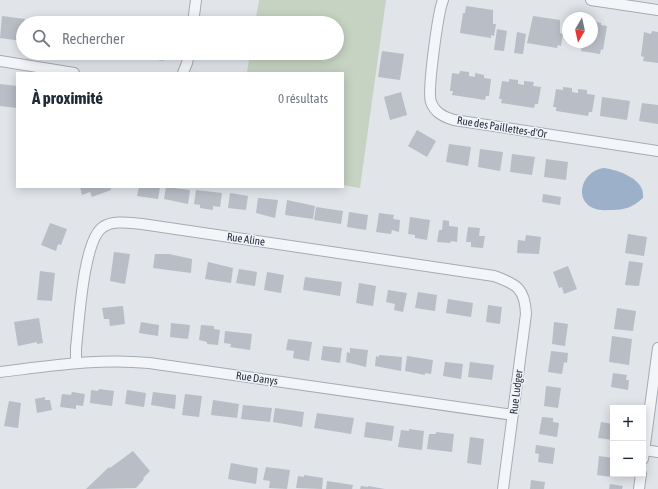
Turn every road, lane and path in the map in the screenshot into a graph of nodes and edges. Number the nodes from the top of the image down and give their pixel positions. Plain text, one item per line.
1 (196, 0) edge
2 (442, 0) edge
3 (592, 0) edge
4 (658, 10) edge
5 (194, 16) edge
6 (188, 60) edge
7 (0, 61) edge
8 (68, 72) edge
9 (183, 72) edge
10 (658, 151) edge
11 (523, 295) joint
12 (658, 348) edge
13 (76, 362) junction
14 (0, 372) edge
15 (513, 414) junction
16 (646, 441) edge
17 (658, 452) edge
18 (646, 454) edge
19 (641, 477) edge
20 (503, 489) edge
21 (639, 489) edge

1 - 5 street
2 - 10 street, Rue des Paillettes-d'Or
3 - 4 street
6 - 9 street
7 - 8 street
11 - 13 street, Rue Aline
11 - 15 street, Rue Ludger
12 - 16 street
13 - 14 street, Rue Danys
13 - 15 street, Rue Danys
15 - 20 street, Rue Ludger
17 - 18 street
19 - 21 street

